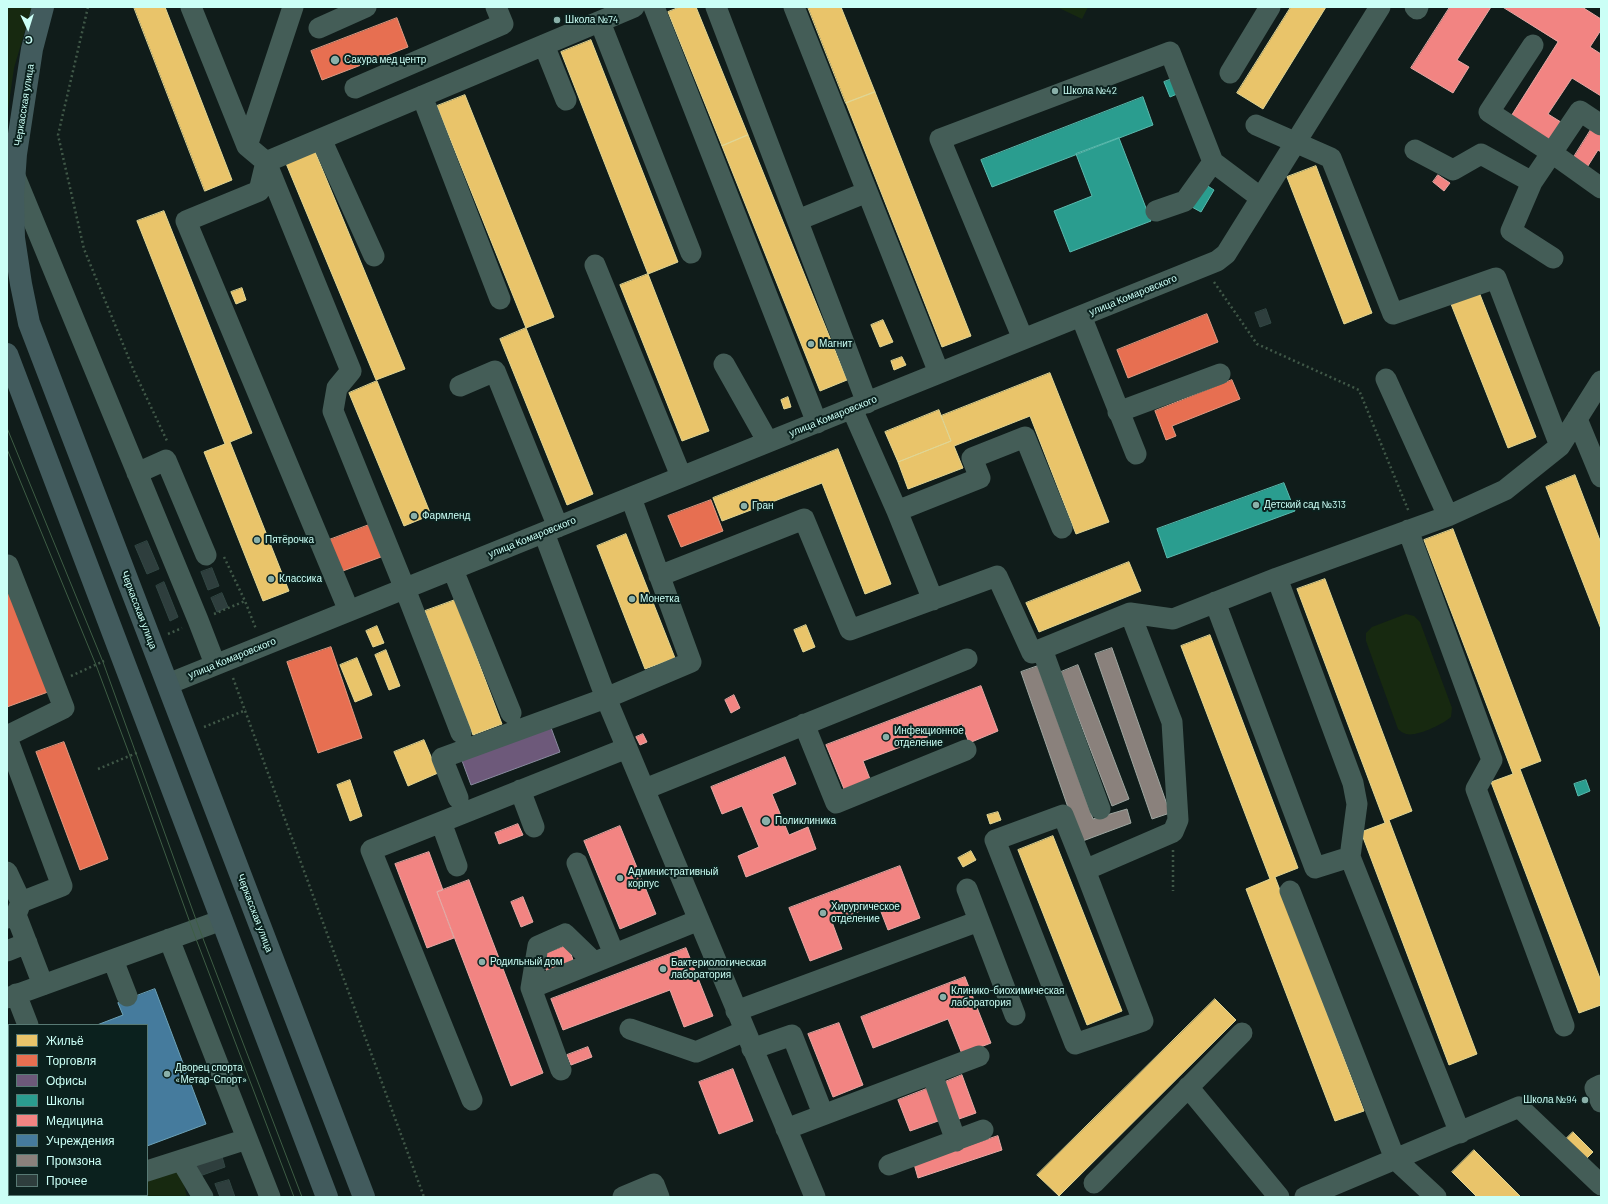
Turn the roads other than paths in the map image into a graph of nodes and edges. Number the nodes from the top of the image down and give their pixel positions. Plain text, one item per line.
1 (43, 7) edge
2 (191, 7) edge
3 (293, 7) edge
4 (366, 7) edge
5 (496, 7) edge
6 (634, 7) edge
7 (654, 7) edge
8 (716, 7) edge
9 (794, 7) edge
10 (1270, 7) edge
11 (1380, 7) edge
12 (1414, 7) edge
13 (1418, 7) edge
14 (600, 22) junction
15 (319, 28) dead end
16 (544, 45) junction
17 (1533, 45) dead end
18 (400, 68) junction
19 (1230, 73) dead end
20 (355, 88) dead end
21 (417, 98) junction
22 (566, 100) dead end
23 (1256, 125) dead end
24 (1601, 125) edge
25 (321, 139) junction
26 (1296, 143) junction
27 (247, 146) junction
28 (1415, 150) dead end
29 (1552, 153) junction
30 (266, 162) junction
31 (1212, 162) junction
32 (14, 174) junction
33 (1532, 182) junction
34 (1601, 188) edge
35 (867, 192) junction
36 (1261, 198) junction
37 (1156, 211) dead end
38 (798, 220) junction
39 (691, 253) dead end
40 (374, 256) dead end
41 (1553, 258) dead end
42 (595, 265) dead end
43 (500, 299) dead end
44 (1081, 316) junction
45 (1023, 340) junction
46 (7, 354) edge
47 (724, 364) dead end
48 (939, 373) junction
49 (1220, 374) dead end
50 (1386, 379) dead end
51 (1601, 380) edge
52 (460, 386) dead end
53 (859, 406) junction
54 (1118, 412) junction
55 (1577, 419) junction
56 (817, 423) junction
57 (768, 442) junction
58 (1560, 446) junction
59 (1136, 454) dead end
60 (137, 473) junction
61 (681, 476) junction
62 (1601, 477) edge
63 (631, 498) junction
64 (897, 511) junction
65 (1448, 516) junction
66 (1062, 528) dead end
67 (551, 530) junction
68 (1408, 530) junction
69 (213, 553) road end
70 (8, 565) edge
71 (452, 570) junction
72 (659, 576) junction
73 (1277, 578) junction
74 (405, 589) junction
75 (933, 600) junction
76 (1215, 602) junction
77 (349, 611) junction
78 (1130, 613) junction
79 (1042, 649) junction
80 (967, 659) dead end
81 (215, 664) junction
82 (168, 684) junction
83 (137, 697) junction
84 (606, 698) junction
85 (511, 713) dead end
86 (804, 724) junction
87 (460, 733) dead end
88 (7, 737) edge
89 (628, 748) junction
90 (966, 750) dead end
91 (645, 789) junction
92 (520, 790) junction
93 (458, 798) dead end
94 (1100, 809) dead end
95 (441, 822) junction
96 (534, 826) dead end
97 (1350, 857) junction
98 (577, 863) dead end
99 (457, 866) dead end
100 (1085, 870) junction
101 (7, 872) edge
102 (967, 889) dead end
103 (1290, 891) dead end
104 (15, 912) edge
105 (222, 920) junction
106 (699, 920) junction
107 (979, 921) junction
108 (169, 940) junction
109 (26, 943) junction
110 (7, 951) edge
111 (614, 954) junction
112 (113, 960) junction
113 (594, 962) junction
114 (43, 985) junction
115 (531, 988) junction
116 (12, 996) edge
117 (127, 996) dead end
118 (736, 1011) junction
119 (1015, 1015) dead end
120 (27, 1024) edge
121 (1564, 1026) dead end
122 (630, 1029) dead end
123 (1242, 1033) dead end
124 (749, 1040) junction
125 (979, 1056) dead end
126 (561, 1070) dead end
127 (932, 1074) junction
128 (1601, 1085) edge
129 (1188, 1087) junction
130 (472, 1100) dead end
131 (1601, 1102) edge
132 (823, 1114) junction
133 (786, 1129) junction
134 (982, 1130) dead end
135 (1460, 1132) junction
136 (247, 1139) junction
137 (956, 1141) junction
138 (1395, 1159) junction
139 (181, 1160) junction
140 (889, 1165) dead end
141 (148, 1171) edge
142 (1094, 1183) dead end
143 (1601, 1185) edge
144 (204, 1197) edge
145 (270, 1197) edge
146 (327, 1197) edge
147 (364, 1197) edge
148 (623, 1197) edge
149 (658, 1197) edge
150 (815, 1197) edge
151 (1280, 1197) edge
152 (1305, 1197) edge
153 (1436, 1197) edge

1 - 32 main road, Черкасская улица
2 - 27 street
3 - 27 street
4 - 15 street
5 - 18 street
6 - 14 street
7 - 56 street
8 - 38 street
9 - 35 street
10 - 19 street
11 - 26 street, улица Комаровского
12 - 13 street
14 - 16 street
14 - 39 street
16 - 21 street
16 - 22 street
17 - 29 street
18 - 20 street
18 - 21 street
21 - 25 street
21 - 43 street
23 - 26 street
24 - 29 street
25 - 30 street
25 - 40 street
26 - 36 street, улица Комаровского
26 - 58 street
27 - 30 street
28 - 33 street
29 - 33 street
29 - 34 street
30 - 74 street
30 - 77 street
31 - 36 street
31 - 37 street
31 - 45 street
32 - 60 street
32 - 82 main road, Черкасская улица
33 - 41 street
35 - 38 street
35 - 48 street
36 - 44 street, улица Комаровского
38 - 53 street
42 - 61 street
44 - 45 street, улица Комаровского
44 - 54 street
45 - 48 street, улица Комаровского
46 - 83 main road
47 - 57 street
48 - 53 street, улица Комаровского
49 - 54 street
50 - 65 street
51 - 55 street
52 - 67 street
53 - 56 street, улица Комаровского
53 - 64 street
54 - 59 street
55 - 58 street
55 - 62 street
56 - 57 street, улица Комаровского
57 - 61 street, улица Комаровского
58 - 65 street
60 - 69 street
60 - 81 street
61 - 63 street, улица Комаровского
63 - 67 street, улица Комаровского
63 - 72 street
64 - 66 street
64 - 75 street
65 - 68 street
67 - 71 street, улица Комаровского
67 - 84 street
68 - 73 street
68 - 121 street
70 - 88 street
71 - 74 street, улица Комаровского
71 - 85 street
72 - 75 street
72 - 84 street
73 - 76 street
73 - 97 street
74 - 77 street, улица Комаровского
74 - 87 street
75 - 79 street
76 - 78 street
76 - 97 street
77 - 81 street, улица Комаровского
78 - 79 street
78 - 100 street
79 - 94 street
80 - 86 street
81 - 82 street, улица Комаровского
82 - 83 main road
82 - 147 main road, Черкасская улица
83 - 105 main road
84 - 89 street
84 - 93 street
86 - 90 street
86 - 91 street
88 - 104 street
89 - 91 street
89 - 92 street
91 - 106 street
92 - 95 street
92 - 96 street
95 - 99 street
95 - 130 street
97 - 135 street
98 - 111 street
100 - 100 street
101 - 104 street
102 - 107 street
103 - 138 street
104 - 109 street
105 - 108 street
105 - 146 main road
106 - 111 street
106 - 118 street
107 - 118 street
107 - 119 street
108 - 112 street
108 - 136 street
109 - 110 street
109 - 114 street
111 - 113 street
112 - 114 street
112 - 117 street
113 - 115 street
113 - 115 street
114 - 116 street
115 - 126 street
116 - 120 street
118 - 124 street
122 - 124 street
123 - 129 street
124 - 132 street
124 - 133 street
125 - 127 street
127 - 132 street
127 - 137 street
128 - 131 street
129 - 142 street
129 - 151 street
132 - 133 street
133 - 150 street
134 - 137 street
135 - 138 street
135 - 143 street
136 - 139 street
136 - 145 street
137 - 140 street
138 - 152 street
138 - 153 street
139 - 141 street
139 - 144 street
148 - 149 street

